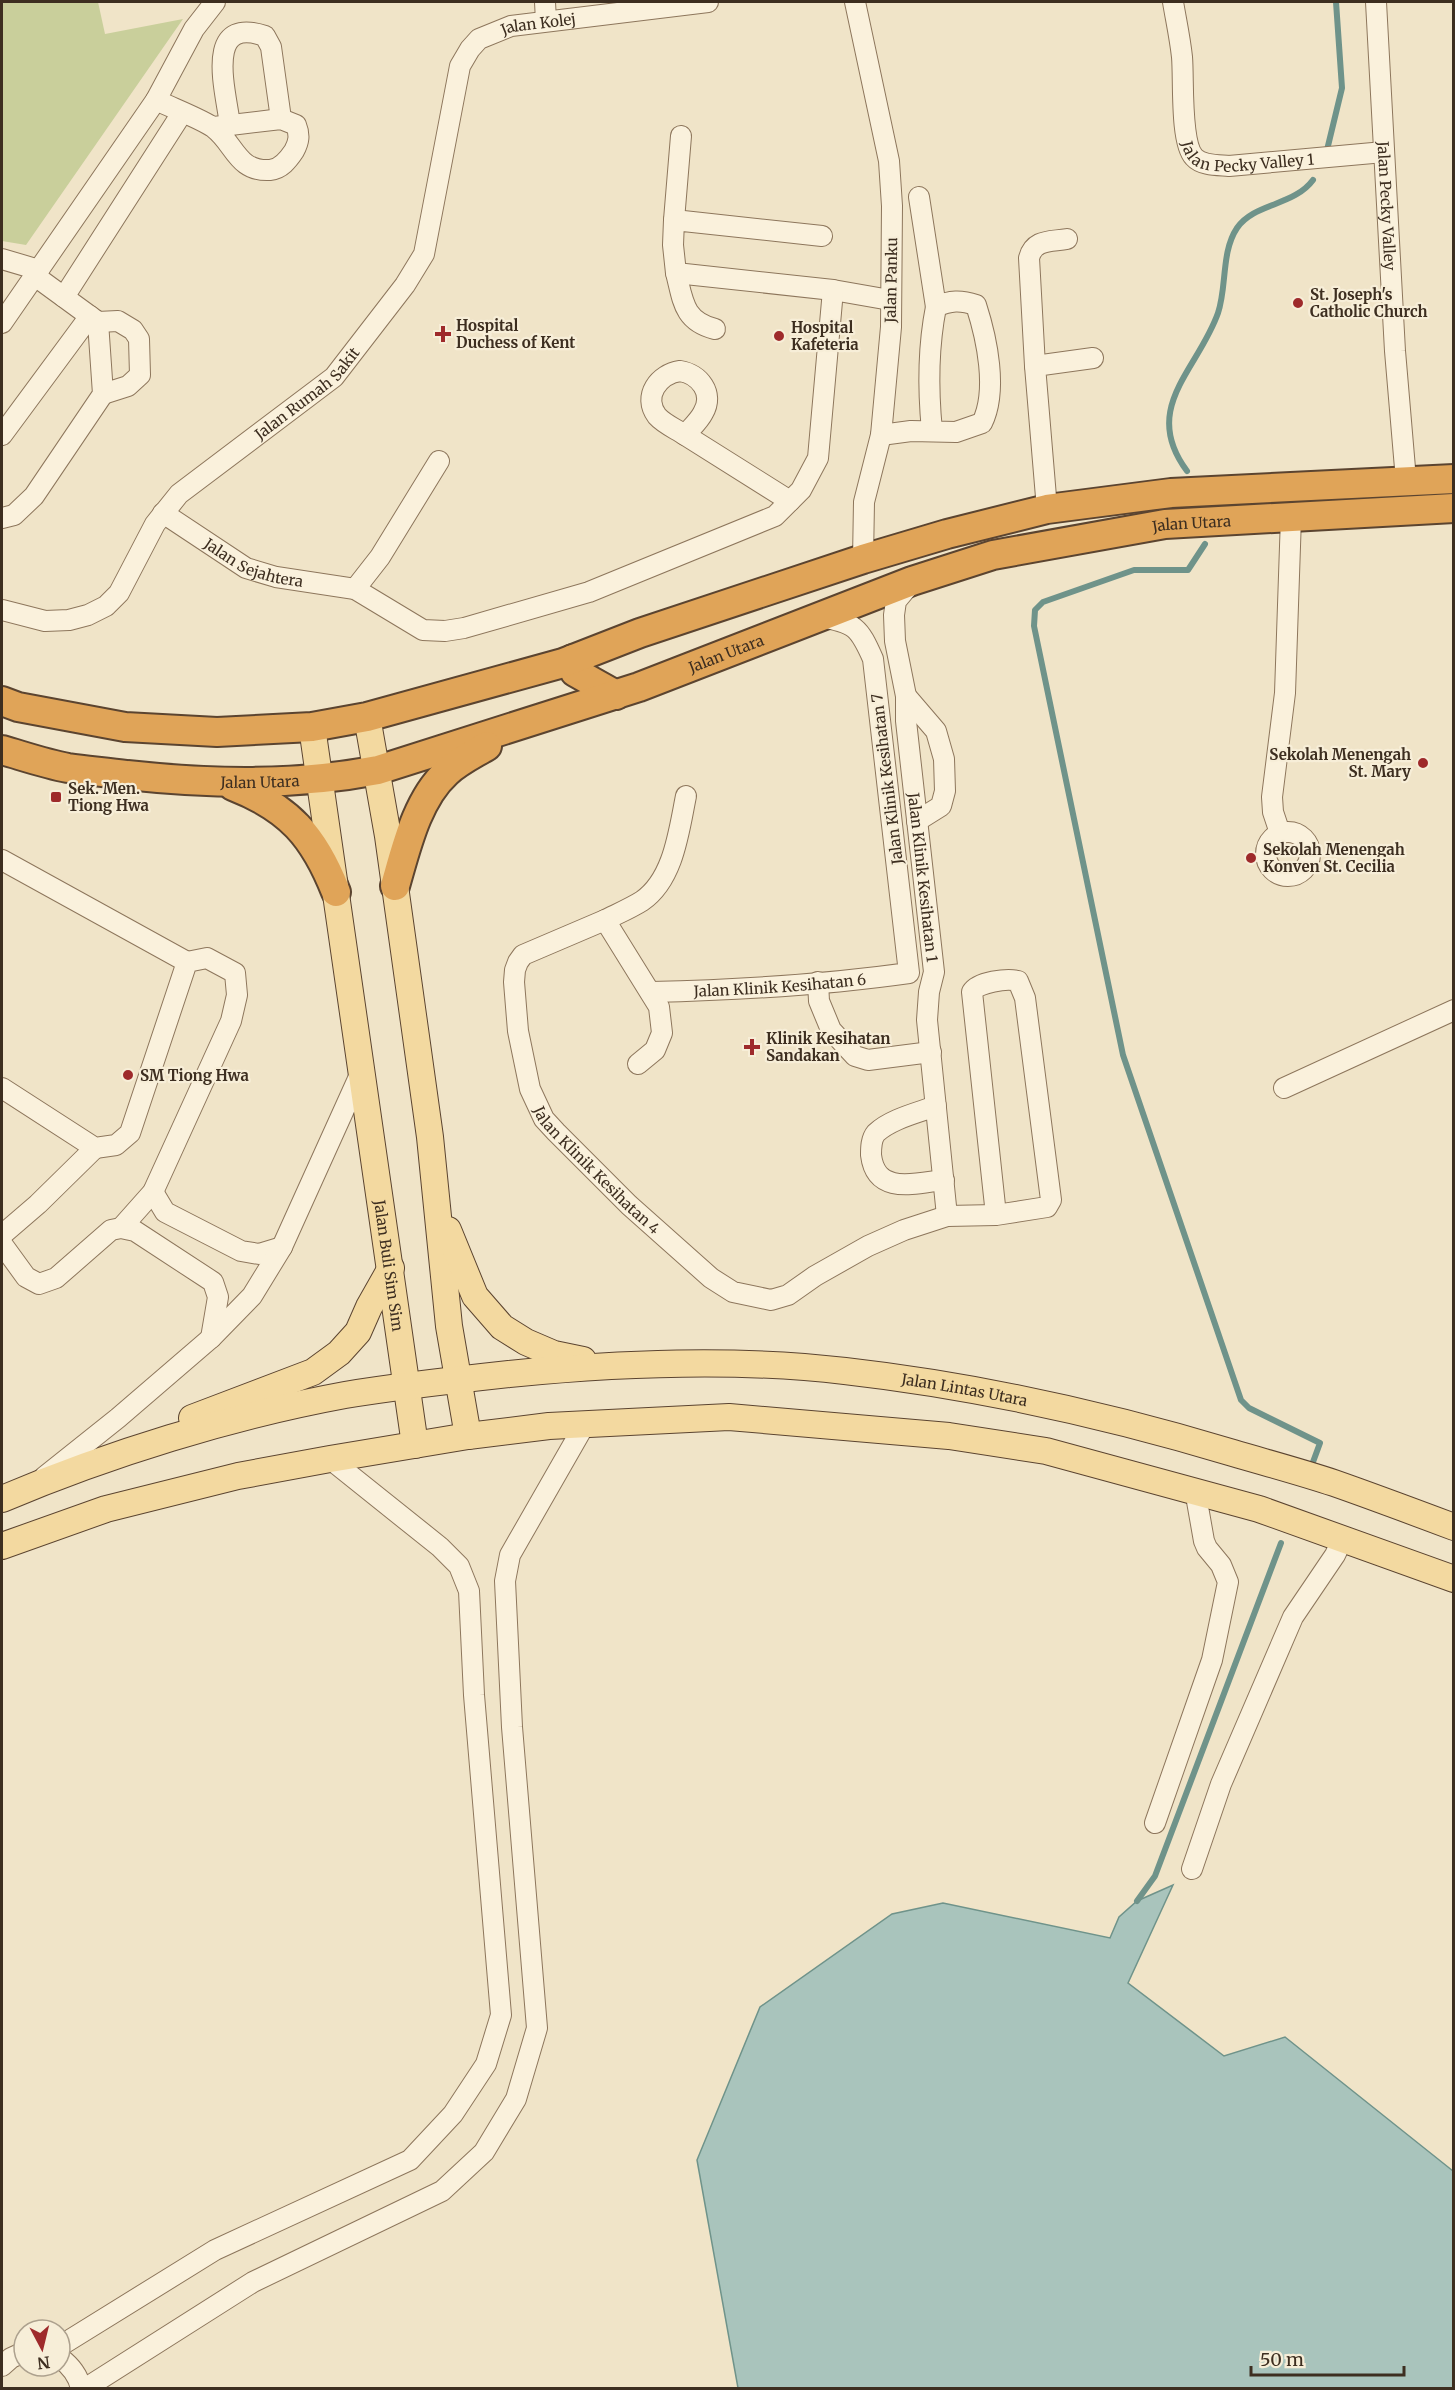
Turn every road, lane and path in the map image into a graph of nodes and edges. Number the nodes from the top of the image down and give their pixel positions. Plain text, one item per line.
1 (215, 2) edge
2 (708, 2) edge
3 (855, 2) edge
4 (1173, 2) edge
5 (1377, 2) edge
6 (546, 11) edge
7 (479, 39) joint
8 (156, 100) junction
9 (182, 113) junction
10 (281, 120) junction
11 (222, 126) junction
12 (681, 136) dead end
13 (1384, 152) junction
14 (919, 197) dead end
15 (674, 220) junction
16 (822, 236) dead end
17 (1067, 239) dead end
18 (2, 259) edge
19 (37, 273) junction
20 (675, 273) junction
21 (833, 290) junction
22 (64, 297) junction
23 (890, 300) junction
24 (936, 307) junction
25 (94, 319) junction
26 (2, 323) edge
27 (715, 329) dead end
28 (1093, 358) dead end
29 (1035, 366) junction
30 (103, 394) junction
31 (932, 431) junction
32 (2, 435) edge
33 (685, 435) dead end
34 (881, 435) junction
35 (439, 461) dead end
36 (1454, 479) edge
37 (1406, 480) junction
38 (790, 501) junction
39 (1454, 508) edge
40 (1047, 509) junction
41 (163, 513) junction
42 (1291, 517) junction
43 (2, 518) edge
44 (863, 559) junction
45 (912, 581) junction
46 (355, 589) junction
47 (2, 610) edge
48 (819, 617) junction
49 (573, 659) junction
50 (616, 695) junction
51 (906, 696) junction
52 (2, 701) edge
53 (367, 717) junction
54 (522, 725) junction
55 (312, 727) junction
56 (2, 750) edge
57 (378, 770) junction
58 (320, 779) junction
59 (222, 782) junction
60 (686, 796) dead end
61 (917, 821) junction
62 (1280, 833) dead end
63 (2, 860) edge
64 (395, 886) junction
65 (336, 892) junction
66 (604, 920) junction
67 (188, 962) junction
68 (909, 973) joint
69 (818, 982) junction
70 (651, 992) junction
71 (1454, 1010) edge
72 (931, 1052) junction
73 (638, 1064) dead end
74 (362, 1070) junction
75 (2, 1088) edge
76 (1284, 1088) dead end
77 (936, 1106) junction
78 (95, 1148) junction
79 (944, 1180) junction
80 (153, 1192) junction
81 (437, 1205) junction
82 (996, 1215) junction
83 (947, 1216) junction
84 (121, 1228) junction
85 (2, 1235) edge
86 (2, 1244) edge
87 (282, 1247) junction
88 (391, 1268) junction
89 (211, 1338) junction
90 (635, 1364) junction
91 (458, 1380) junction
92 (408, 1386) junction
93 (585, 1425) junction
94 (468, 1437) junction
95 (415, 1445) junction
96 (120, 1455) junction
97 (330, 1459) junction
98 (32, 1486) junction
99 (1195, 1490) junction
100 (2, 1499) edge
101 (1454, 1527) edge
102 (1343, 1538) junction
103 (2, 1546) edge
104 (1454, 1579) edge
105 (1155, 1823) dead end
106 (1192, 1869) dead end
107 (72, 2339) edge
108 (72, 2367) edge
109 (81, 2388) edge
110 (86, 2388) edge

1 - 8 street
2 - 6 street, Jalan Kolej
3 - 23 street, Jalan Panku
4 - 13 street, Jalan Pecky Valley 1
5 - 13 street, Jalan Pecky Valley
6 - 7 street, Jalan Kolej
7 - 41 street, Jalan Rumah Sakit
8 - 9 street
8 - 19 street
9 - 11 street
9 - 22 street
10 - 11 street
10 - 11 street
10 - 11 street
12 - 15 street
13 - 37 street, Jalan Pecky Valley
14 - 24 street
15 - 16 street
15 - 20 street
17 - 29 street
18 - 19 street
19 - 22 street
19 - 26 street
20 - 21 street
20 - 27 street
21 - 23 street
21 - 38 street
22 - 25 street
23 - 34 street, Jalan Panku
24 - 31 street
24 - 31 street
25 - 30 street
25 - 30 street
25 - 32 street
28 - 29 street
29 - 40 street
30 - 43 street
31 - 34 street
33 - 38 street
34 - 44 street, Jalan Panku
35 - 46 street
36 - 37 highway, Jalan Utara
37 - 40 highway, Jalan Utara
38 - 46 street
39 - 42 highway, Jalan Utara
40 - 44 highway, Jalan Utara
41 - 46 street, Jalan Sejahtera
41 - 47 street, Jalan Rumah Sakit
42 - 45 highway, Jalan Utara
42 - 62 street
44 - 49 highway, Jalan Utara
45 - 48 highway, Jalan Utara
45 - 51 street, Jalan Klinik Kesihatan 1
48 - 50 highway, Jalan Utara
48 - 68 street, Jalan Klinik Kesihatan 7
49 - 50 highway
49 - 53 highway, Jalan Utara
50 - 54 highway, Jalan Utara
51 - 61 street, Jalan Klinik Kesihatan 1
51 - 61 street
52 - 55 highway, Jalan Utara
53 - 55 highway, Jalan Utara
53 - 57 main road
54 - 57 highway, Jalan Utara
54 - 64 highway
55 - 58 main road, Jalan Buli Sim Sim
56 - 59 highway, Jalan Utara
57 - 58 highway, Jalan Utara
57 - 64 main road
58 - 59 highway, Jalan Utara
58 - 65 main road, Jalan Buli Sim Sim
59 - 65 highway
60 - 66 street
61 - 72 street, Jalan Klinik Kesihatan 1
63 - 67 street
64 - 81 main road
65 - 74 main road, Jalan Buli Sim Sim
66 - 70 street
66 - 83 street, Jalan Klinik Kesihatan 4
67 - 78 street
67 - 80 street
68 - 69 street, Jalan Klinik Kesihatan 6
69 - 70 street, Jalan Klinik Kesihatan 6
69 - 72 street
70 - 73 street
71 - 76 street
72 - 77 street, Jalan Klinik Kesihatan 1
74 - 87 street
74 - 88 main road, Jalan Buli Sim Sim
75 - 78 street
77 - 79 street, Jalan Klinik Kesihatan 1
77 - 79 street
78 - 85 street
79 - 83 street, Jalan Klinik Kesihatan 1
80 - 84 street
80 - 87 street
81 - 90 main road
81 - 91 main road
82 - 82 street
82 - 83 street
84 - 86 street
84 - 89 street
87 - 89 street
88 - 92 main road, Jalan Buli Sim Sim
88 - 96 main road
89 - 98 street
90 - 91 main road, Jalan Lintas Utara
90 - 101 main road, Jalan Lintas Utara
91 - 92 main road, Jalan Lintas Utara
91 - 94 main road
92 - 95 main road, Jalan Buli Sim Sim
92 - 96 main road
93 - 94 main road
93 - 99 main road
93 - 110 street
94 - 95 main road
95 - 97 main road
96 - 98 main road
97 - 103 main road
97 - 107 street
98 - 100 main road
99 - 102 main road
99 - 105 street
102 - 104 main road
102 - 106 street
108 - 109 street

